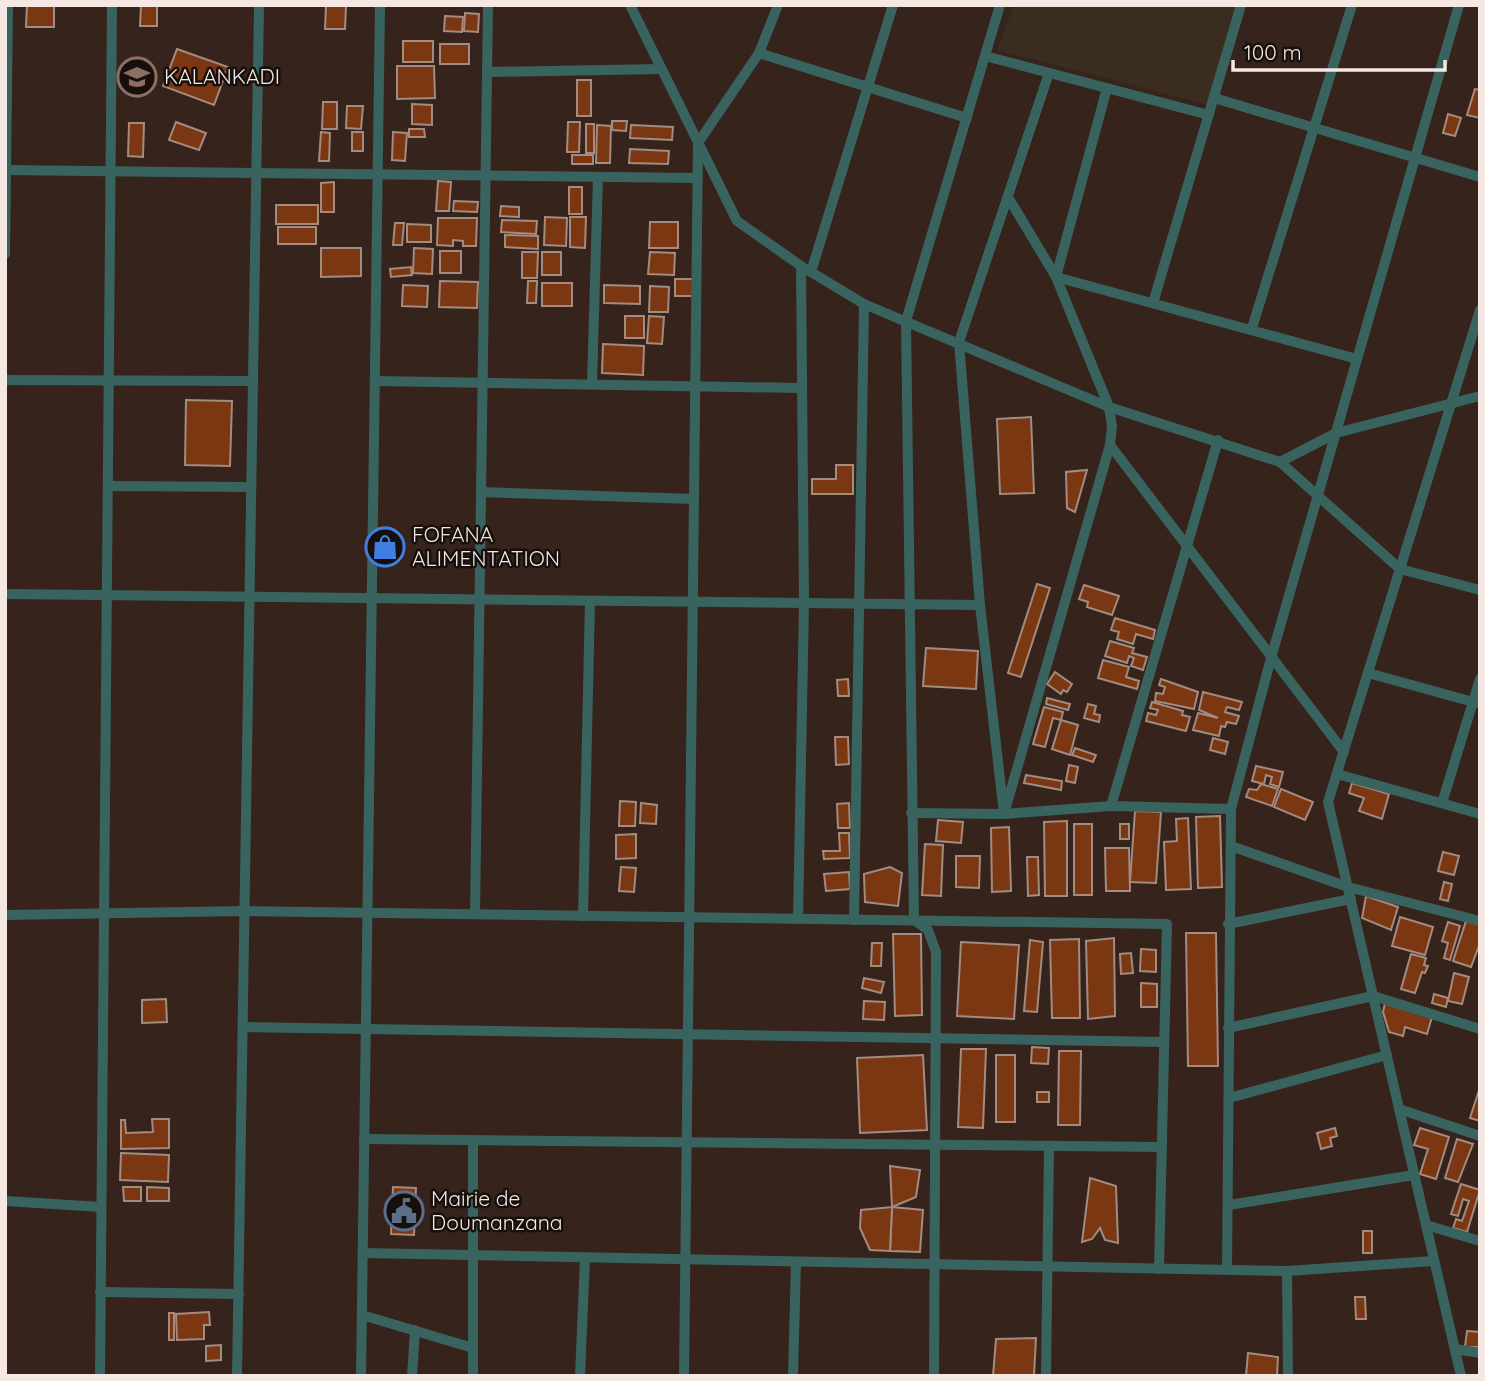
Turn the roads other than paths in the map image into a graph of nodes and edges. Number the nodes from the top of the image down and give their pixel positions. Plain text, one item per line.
1 (8, 5) edge
2 (112, 5) edge
3 (258, 5) edge
4 (380, 5) edge
5 (488, 5) edge
6 (630, 5) edge
7 (778, 5) edge
8 (893, 5) edge
9 (1000, 5) edge
10 (1241, 5) edge
11 (1352, 5) edge
12 (1459, 5) edge
13 (759, 53) junction
14 (985, 56) junction
15 (662, 69) junction
16 (487, 72) junction
17 (1049, 72) junction
18 (868, 87) junction
19 (1107, 88) junction
20 (1214, 98) junction
21 (1209, 115) junction
22 (967, 118) junction
23 (1314, 128) junction
24 (698, 143) junction
25 (1415, 158) junction
26 (6, 170) edge
27 (111, 171) junction
28 (256, 173) junction
29 (378, 174) junction
30 (485, 176) junction
31 (598, 177) junction
32 (1480, 177) edge
33 (697, 178) junction
34 (1008, 197) junction
35 (5, 254) edge
36 (806, 269) junction
37 (1056, 277) junction
38 (1153, 303) junction
39 (864, 304) junction
40 (1480, 310) edge
41 (906, 321) junction
42 (1252, 328) junction
43 (959, 342) junction
44 (1357, 359) junction
45 (5, 380) edge
46 (109, 381) junction
47 (375, 381) junction
48 (253, 382) junction
49 (482, 383) junction
50 (592, 384) junction
51 (695, 386) junction
52 (800, 387) junction
53 (1480, 396) edge
54 (1451, 402) junction
55 (1109, 407) junction
56 (1336, 433) junction
57 (1218, 440) junction
58 (1110, 444) junction
59 (1280, 462) junction
60 (108, 486) junction
61 (251, 486) junction
62 (481, 492) junction
63 (1318, 495) junction
64 (694, 499) junction
65 (1187, 546) junction
66 (1400, 569) junction
67 (1480, 590) edge
68 (5, 594) edge
69 (107, 595) junction
70 (249, 597) junction
71 (372, 598) junction
72 (480, 599) junction
73 (590, 601) junction
74 (693, 602) junction
75 (804, 603) junction
76 (861, 604) junction
77 (908, 604) junction
78 (980, 605) junction
79 (1271, 658) junction
80 (1368, 673) junction
81 (1480, 678) edge
82 (1476, 703) edge
83 (1344, 752) junction
84 (1337, 774) junction
85 (1442, 803) junction
86 (1111, 806) junction
87 (1231, 808) junction
88 (911, 813) junction
89 (1004, 814) junction
90 (1480, 814) edge
91 (1231, 846) junction
92 (1348, 887) junction
93 (1351, 899) junction
94 (244, 911) junction
95 (368, 913) junction
96 (104, 914) junction
97 (5, 915) edge
98 (475, 915) junction
99 (583, 916) junction
100 (690, 917) junction
101 (798, 919) junction
102 (854, 920) junction
103 (914, 920) junction
104 (1480, 920) edge
105 (1228, 924) junction
106 (1373, 996) junction
107 (243, 1027) junction
108 (1228, 1028) junction
109 (366, 1029) junction
110 (1480, 1029) edge
111 (688, 1034) junction
112 (937, 1038) junction
113 (1164, 1042) junction
114 (1387, 1055) junction
115 (1229, 1098) junction
116 (1399, 1108) junction
117 (1480, 1136) edge
118 (364, 1139) junction
119 (473, 1140) junction
120 (687, 1143) junction
121 (937, 1145) junction
122 (1049, 1146) junction
123 (1162, 1147) junction
124 (1414, 1174) junction
125 (5, 1201) edge
126 (1229, 1205) junction
127 (101, 1207) junction
128 (1426, 1225) junction
129 (1480, 1241) edge
130 (363, 1253) junction
131 (473, 1255) junction
132 (585, 1258) junction
133 (685, 1259) junction
134 (1434, 1261) junction
135 (796, 1262) junction
136 (936, 1264) junction
137 (1048, 1267) junction
138 (1159, 1269) junction
139 (1227, 1270) junction
140 (1287, 1271) junction
141 (100, 1292) junction
142 (239, 1294) junction
143 (362, 1315) junction
144 (415, 1330) junction
145 (473, 1348) junction
146 (1455, 1349) junction
147 (1480, 1353) edge
148 (100, 1376) edge
149 (237, 1376) edge
150 (361, 1376) edge
151 (412, 1376) edge
152 (473, 1376) edge
153 (580, 1376) edge
154 (684, 1376) edge
155 (793, 1376) edge
156 (934, 1376) edge
157 (1046, 1376) edge
158 (1288, 1376) edge
159 (1461, 1376) edge

1 - 26 street
2 - 27 street
3 - 28 street
4 - 29 street
5 - 16 street
6 - 15 street
7 - 13 street
8 - 18 street
9 - 14 street
10 - 20 street
11 - 23 street
12 - 25 street
13 - 18 street
13 - 24 street
14 - 17 street
14 - 22 street
15 - 16 street
15 - 24 street
16 - 30 street
17 - 19 street
17 - 34 street
18 - 22 street
18 - 36 street
19 - 21 street
19 - 37 street
20 - 21 street
20 - 23 street
21 - 38 street
22 - 41 street
23 - 25 street
23 - 42 street
24 - 33 street
24 - 36 street
25 - 32 street
25 - 44 street
26 - 27 street
26 - 35 street
27 - 28 street
27 - 46 street
28 - 29 street
28 - 48 street
29 - 30 street
29 - 47 street
30 - 31 street
30 - 49 street
31 - 33 street
31 - 50 street
33 - 51 street
34 - 37 street
34 - 43 street
36 - 39 street
36 - 52 street
37 - 38 street
37 - 55 street
38 - 42 street
39 - 41 street
39 - 76 street
40 - 54 street
41 - 43 street
41 - 77 street
42 - 44 street
43 - 55 street
43 - 78 street
44 - 56 street
45 - 46 street
46 - 48 street
46 - 60 street
47 - 49 street
47 - 71 street
48 - 61 street
49 - 50 street
49 - 62 street
50 - 51 street
51 - 52 street
51 - 64 street
52 - 75 street
53 - 54 street
54 - 56 street
54 - 66 street
55 - 57 street
55 - 58 street
56 - 59 street
56 - 63 street
57 - 59 street
57 - 65 street
58 - 65 street
58 - 89 street
59 - 63 street
60 - 61 street
60 - 69 street
61 - 70 street
62 - 64 street
62 - 72 street
63 - 66 street
63 - 79 street
64 - 74 street
65 - 79 street
65 - 86 street
66 - 67 street
66 - 80 street
68 - 69 street
69 - 70 street
69 - 96 street
70 - 71 street
70 - 94 street
71 - 72 street
71 - 95 street
72 - 73 street
72 - 98 street
73 - 74 street
73 - 99 street
74 - 75 street
74 - 100 street
75 - 76 street
75 - 101 street
76 - 77 street
76 - 102 street
77 - 78 street
77 - 88 street
78 - 89 street
79 - 83 street
79 - 87 street
80 - 82 street
80 - 83 street
81 - 82 street
82 - 85 street
83 - 84 street
84 - 85 street
84 - 92 street
85 - 90 street
86 - 87 street
86 - 89 street
87 - 91 street
88 - 89 street
88 - 103 street
91 - 92 street
91 - 105 street
92 - 93 street
92 - 104 street
93 - 105 street
93 - 106 street
94 - 95 street
94 - 96 street
94 - 107 street
95 - 98 street
95 - 109 street
96 - 97 street
96 - 127 street
98 - 99 street
99 - 100 street
100 - 101 street
100 - 111 street
101 - 102 street
102 - 103 street
103 - 112 street
103 - 113 street
105 - 108 street
106 - 108 street
106 - 110 street
106 - 114 street
107 - 109 street
107 - 142 street
108 - 115 street
109 - 111 street
109 - 118 street
111 - 112 street
111 - 120 street
112 - 113 street
112 - 121 street
113 - 123 street
114 - 115 street
114 - 116 street
115 - 126 street
116 - 117 street
116 - 124 street
118 - 119 street
118 - 130 street
119 - 120 street
119 - 131 street
120 - 121 street
120 - 133 street
121 - 122 street
121 - 136 street
122 - 123 street
122 - 137 street
123 - 138 street
124 - 126 street
124 - 128 street
125 - 127 street
126 - 139 street
127 - 141 street
128 - 129 street
128 - 134 street
130 - 131 street
130 - 143 street
131 - 132 street
131 - 145 street
132 - 133 street
132 - 153 street
133 - 135 street
133 - 154 street
134 - 140 street
134 - 146 street
135 - 136 street
135 - 155 street
136 - 137 street
136 - 156 street
137 - 138 street
137 - 157 street
138 - 139 street
139 - 140 street
140 - 158 street
141 - 142 street
141 - 148 street
142 - 149 street
143 - 144 street
143 - 150 street
144 - 145 street
144 - 151 street
145 - 152 street
146 - 147 street
146 - 159 street

